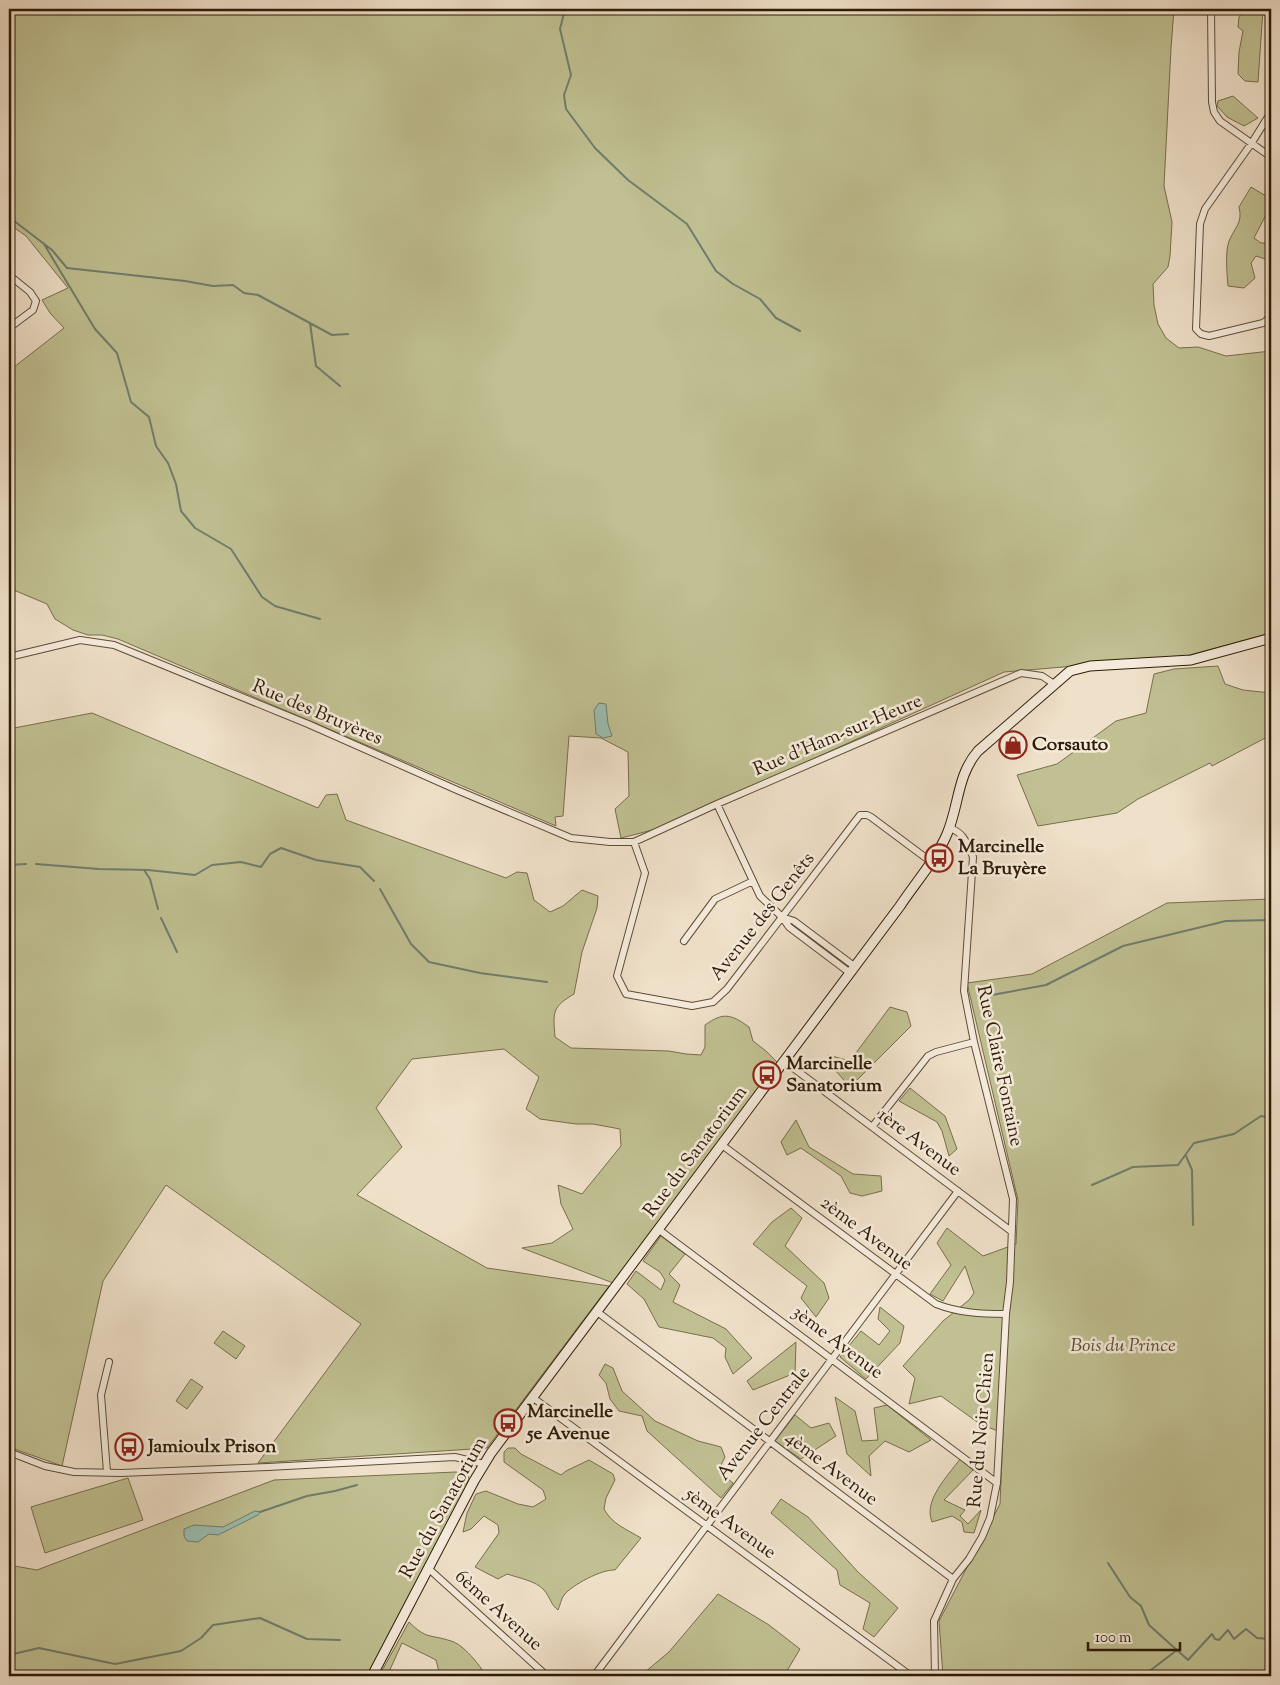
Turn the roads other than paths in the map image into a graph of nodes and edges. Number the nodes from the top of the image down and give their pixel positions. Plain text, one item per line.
1 (1211, 9) edge
2 (1271, 112) edge
3 (1251, 144) junction
4 (1271, 157) edge
5 (9, 276) edge
6 (1271, 308) edge
7 (9, 328) edge
8 (1271, 638) edge
9 (9, 657) edge
10 (1054, 684) junction
11 (717, 804) junction
12 (949, 828) junction
13 (634, 842) junction
14 (930, 861) junction
15 (753, 881) junction
16 (782, 918) junction
17 (684, 941) dead end
18 (852, 970) junction
19 (974, 1042) junction
20 (784, 1061) junction
21 (872, 1126) junction
22 (722, 1144) junction
23 (958, 1190) junction
24 (658, 1229) junction
25 (1011, 1231) junction
26 (896, 1274) junction
27 (596, 1311) junction
28 (1006, 1314) junction
29 (833, 1359) junction
30 (108, 1362) dead end
31 (532, 1396) junction
32 (769, 1442) junction
33 (9, 1452) edge
34 (484, 1464) junction
35 (107, 1472) junction
36 (996, 1482) junction
37 (706, 1525) junction
38 (429, 1569) junction
39 (953, 1579) junction
40 (372, 1676) edge
41 (547, 1676) edge
42 (594, 1676) edge
43 (911, 1676) edge
44 (935, 1676) edge

1 - 3 street
2 - 3 street
3 - 4 street
3 - 6 street
5 - 7 street
8 - 10 street, Rue du Sanatorium
9 - 13 street, Rue des Bruyères
10 - 11 street, Rue d'Ham-sur-Heure
10 - 12 street, Rue du Sanatorium
11 - 13 street, Rue d'Ham-sur-Heure
11 - 15 street
12 - 14 street, Rue du Sanatorium
12 - 19 street, Rue Claire Fontaine
13 - 16 street, Avenue des Genêts
14 - 16 street, Avenue des Genêts
14 - 18 street, Rue du Sanatorium
15 - 16 street
15 - 17 street
16 - 18 street
18 - 20 street, Rue du Sanatorium
19 - 21 street
19 - 25 street, Rue Claire Fontaine
20 - 21 street, 1ère Avenue
20 - 22 street, Rue du Sanatorium
21 - 23 street, 1ère Avenue
22 - 24 street, Rue du Sanatorium
22 - 26 street, 2ème Avenue
23 - 25 street, 1ère Avenue
23 - 26 street, Avenue Centrale
24 - 27 street, Rue du Sanatorium
24 - 29 street, 3ème Avenue
25 - 28 street, Rue du Noir Chien
26 - 28 street, 2ème Avenue
26 - 29 street, Avenue Centrale
27 - 31 street, Rue du Sanatorium
27 - 32 street, 4ème Avenue
28 - 36 street, Rue du Noir Chien
29 - 32 street, Avenue Centrale
29 - 36 street, 3ème Avenue
30 - 35 street
31 - 34 street, Rue du Sanatorium
31 - 37 street, 5ème Avenue
32 - 37 street, Avenue Centrale
32 - 39 street, 4ème Avenue
33 - 35 street
34 - 35 street
34 - 38 street, Rue du Sanatorium
36 - 39 street, Rue du Noir Chien
37 - 42 street, Avenue Centrale
37 - 43 street, 5ème Avenue
38 - 40 street, Rue du Sanatorium
38 - 41 street, 6ème Avenue
39 - 44 street, Rue du Noir Chien

